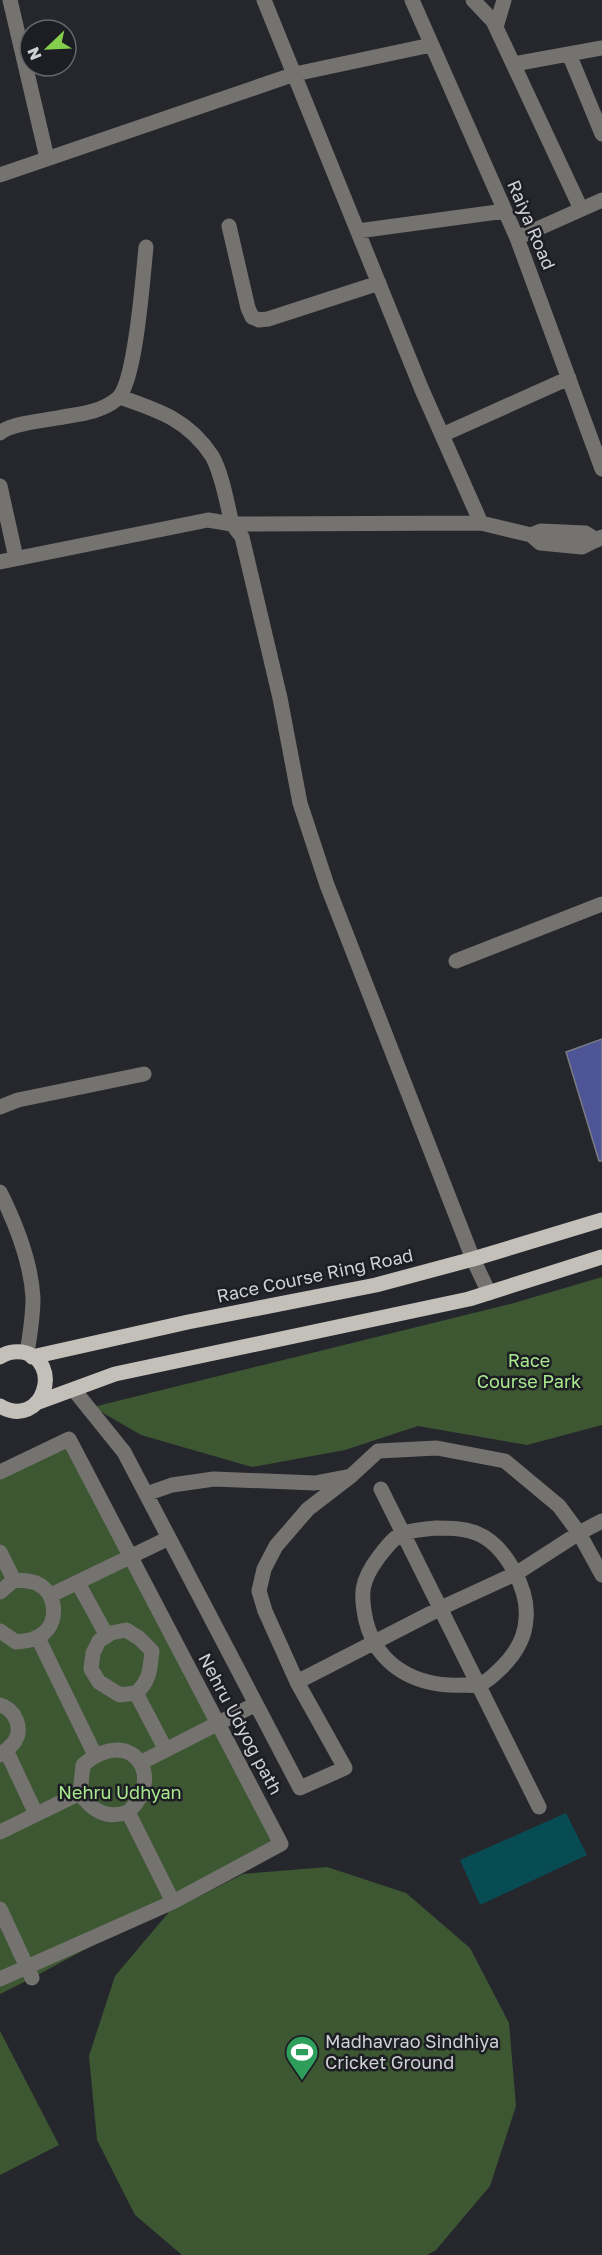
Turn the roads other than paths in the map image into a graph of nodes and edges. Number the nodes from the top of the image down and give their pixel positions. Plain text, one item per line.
1 (10, 0) edge
2 (264, 0) edge
3 (412, 0) edge
4 (473, 0) edge
5 (504, 0) edge
6 (496, 27) junction
7 (431, 45) junction
8 (602, 48) edge
9 (569, 54) junction
10 (514, 64) junction
11 (296, 74) junction
12 (602, 134) edge
13 (47, 158) junction
14 (0, 175) edge
15 (602, 200) edge
16 (581, 209) junction
17 (505, 212) junction
18 (229, 226) dead end
19 (358, 231) junction
20 (517, 238) junction
21 (146, 247) dead end
22 (379, 283) junction
23 (568, 378) junction
24 (120, 397) junction
25 (0, 433) edge
26 (442, 435) junction
27 (602, 469) edge
28 (0, 486) edge
29 (232, 524) junction
30 (481, 524) junction
31 (600, 538) edge
32 (16, 558) junction
33 (0, 562) edge
34 (602, 904) edge
35 (456, 961) dead end
36 (144, 1074) dead end
37 (0, 1107) edge
38 (0, 1192) edge
39 (602, 1220) edge
40 (602, 1257) edge
41 (473, 1259) junction
42 (489, 1293) junction
43 (0, 1346) edge
44 (25, 1354) junction
45 (0, 1357) edge
46 (75, 1390) junction
47 (36, 1403) junction
48 (4, 1411) edge
49 (0, 1472) edge
50 (351, 1476) junction
51 (381, 1489) dead end
52 (146, 1494) junction
53 (602, 1521) edge
54 (403, 1533) junction
55 (579, 1533) junction
56 (169, 1538) junction
57 (0, 1552) edge
58 (517, 1573) junction
59 (602, 1575) edge
60 (14, 1580) junction
61 (78, 1583) junction
62 (0, 1592) edge
63 (51, 1595) junction
64 (441, 1608) junction
65 (0, 1631) edge
66 (107, 1636) junction
67 (38, 1638) junction
68 (374, 1644) junction
69 (297, 1682) junction
70 (478, 1686) junction
71 (136, 1693) junction
72 (256, 1704) junction
73 (0, 1705) edge
74 (218, 1724) junction
75 (166, 1750) junction
76 (3, 1753) edge
77 (95, 1755) junction
78 (140, 1763) junction
79 (80, 1793) junction
80 (539, 1807) dead end
81 (128, 1812) junction
82 (36, 1814) junction
83 (0, 1832) edge
84 (174, 1902) junction
85 (0, 1909) edge
86 (29, 1972) junction
87 (0, 1979) edge

1 - 13 street
2 - 11 street
3 - 7 street, Raiya Road
4 - 6 street
5 - 6 street
6 - 10 street
7 - 11 street
7 - 17 street, Raiya Road
8 - 9 street
9 - 10 street
9 - 12 street
10 - 16 street
11 - 13 street
11 - 19 street
13 - 14 street
15 - 16 street
16 - 20 street
17 - 19 street
17 - 20 street, Raiya Road
18 - 22 street
19 - 22 street
20 - 23 street, Raiya Road
21 - 24 street
22 - 26 street
23 - 26 street
23 - 27 street, Raiya Road
24 - 25 street
24 - 29 street
26 - 30 street
28 - 32 street
29 - 30 street
29 - 32 street
29 - 41 street
30 - 31 street
32 - 33 street
34 - 35 street
36 - 37 street
38 - 44 street
39 - 41 main road, Race Course Ring Road
40 - 42 main road
41 - 42 street
41 - 44 main road, Race Course Ring Road
42 - 46 main road
43 - 44 main road
44 - 45 main road, Race Course Ring Road
44 - 47 main road
46 - 47 main road
46 - 52 street
47 - 48 main road
49 - 74 street, Nehru Udyog path
50 - 52 street
50 - 55 street
50 - 69 street
51 - 54 street
52 - 56 street
53 - 55 street
54 - 58 street
54 - 64 street
54 - 68 street
55 - 58 street
55 - 59 street
56 - 61 street
56 - 72 street
57 - 60 street
58 - 64 street
58 - 70 street
60 - 62 street
60 - 63 street
61 - 63 street
61 - 66 street
63 - 67 street
64 - 68 street
64 - 70 street
65 - 67 street
66 - 71 street
66 - 71 street
67 - 77 street
68 - 69 street
68 - 70 street
69 - 72 street
70 - 80 street
71 - 75 street
72 - 74 street
73 - 76 street
74 - 75 street
74 - 84 street, Nehru Udyog path
75 - 78 street
76 - 82 street
77 - 78 street
77 - 79 street
78 - 81 street
79 - 81 street
79 - 82 street
81 - 84 street
82 - 83 street
84 - 86 street, Nehru Udyog path
85 - 86 street
86 - 87 street, Nehru Udyog path

